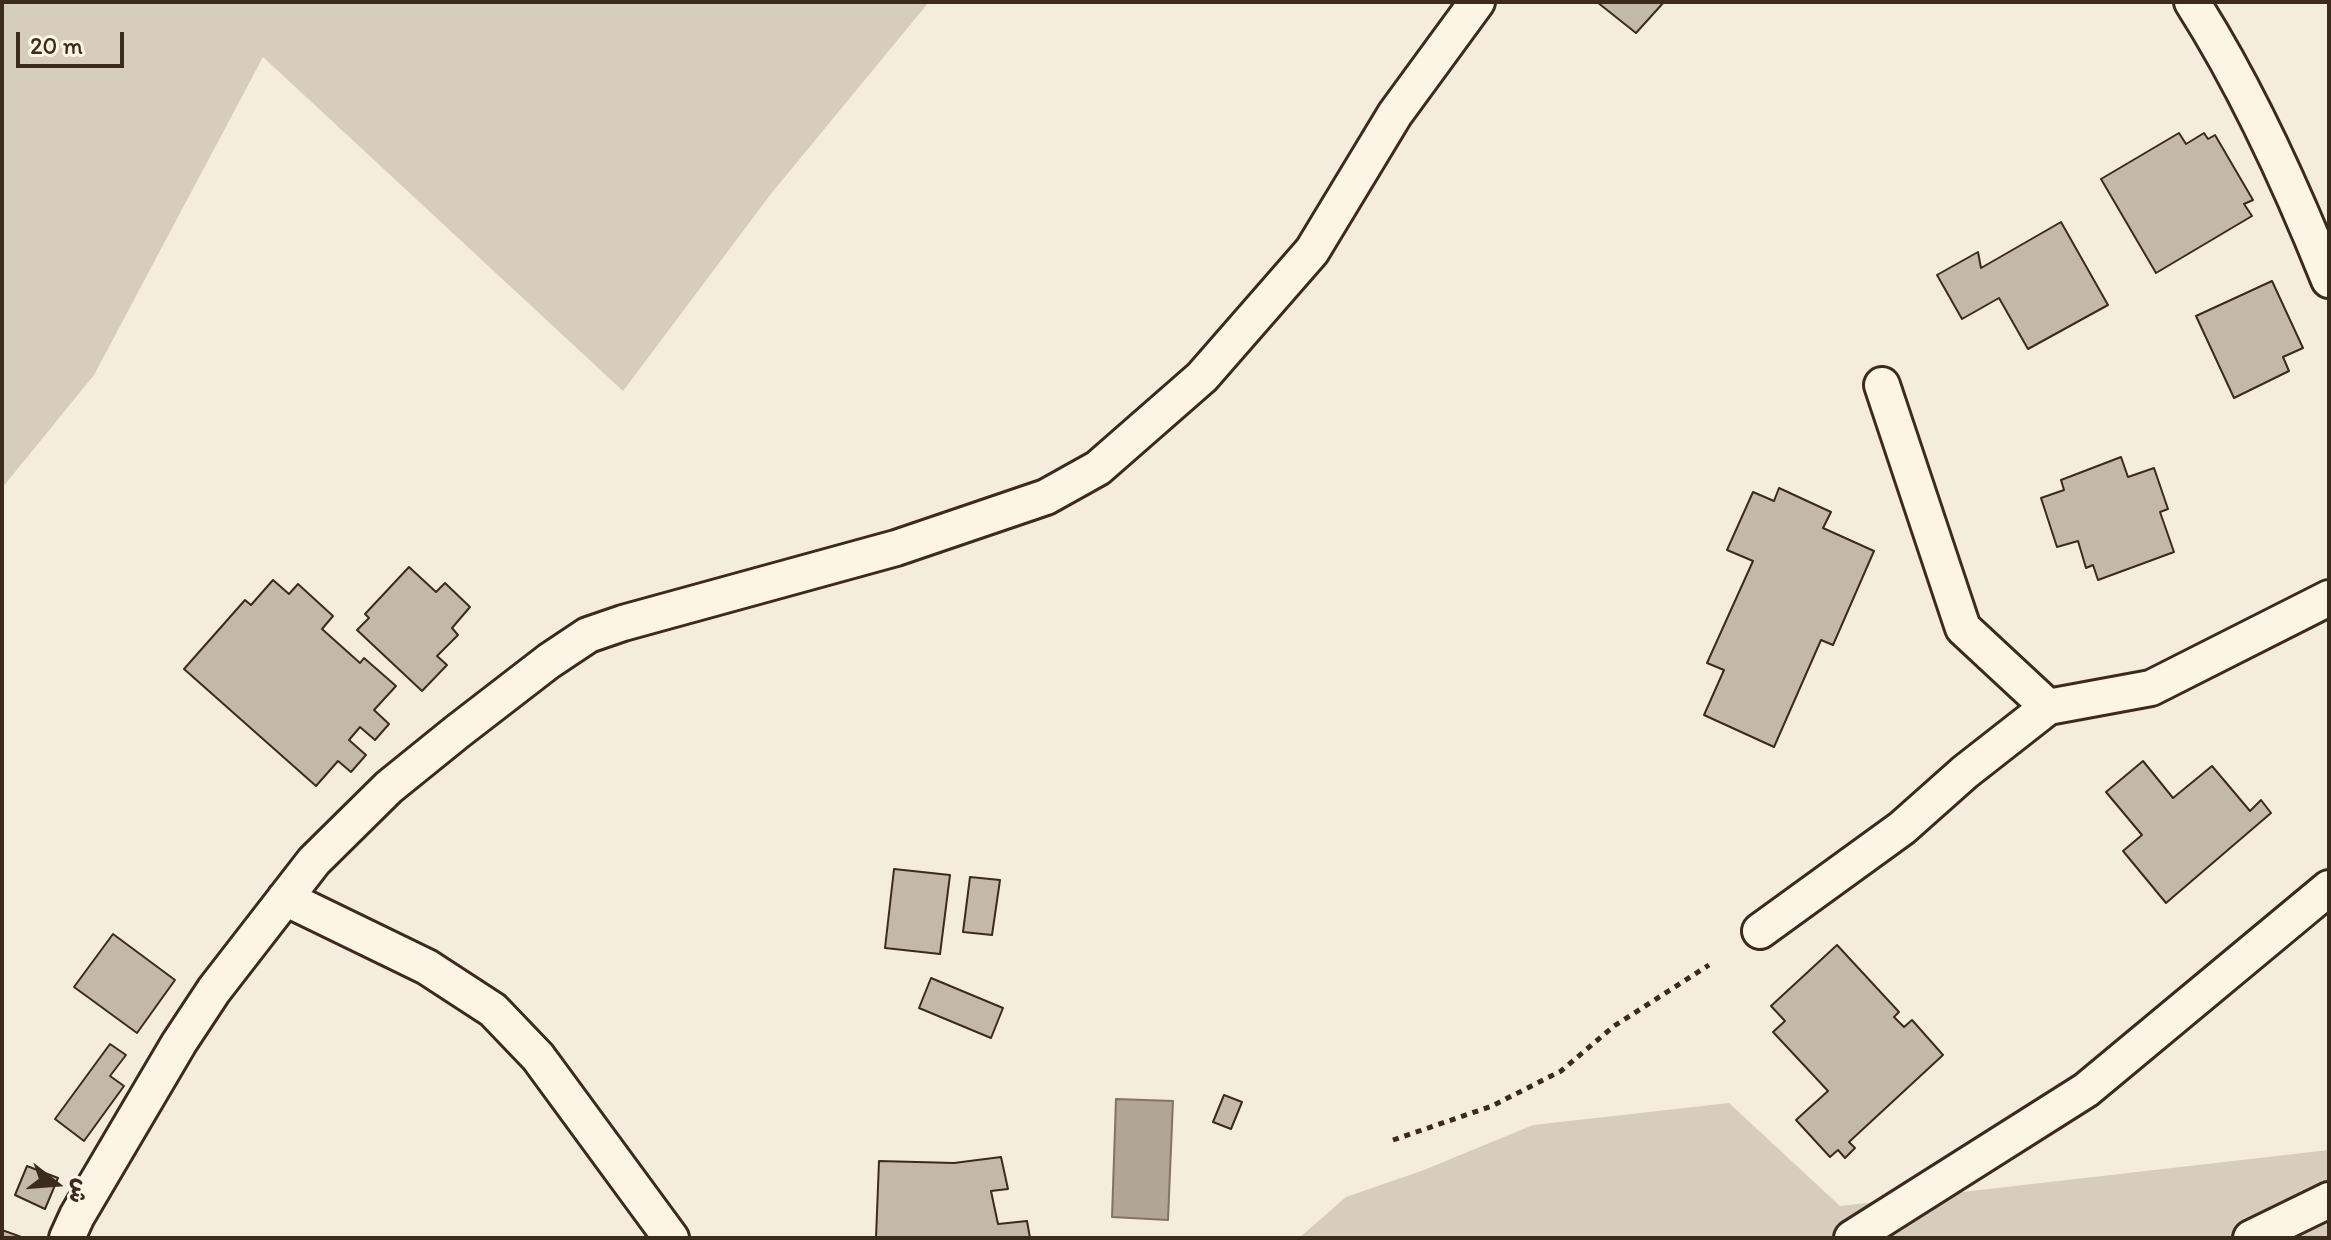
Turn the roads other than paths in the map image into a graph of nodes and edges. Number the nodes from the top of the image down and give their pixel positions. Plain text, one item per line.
1 (1477, 2) edge
2 (2192, 2) edge
3 (2329, 280) edge
4 (1882, 385) dead end
5 (2329, 598) edge
6 (2048, 707) junction
7 (2329, 888) edge
8 (285, 898) junction
9 (1760, 931) dead end
10 (2329, 1200) edge
11 (67, 1238) edge
12 (671, 1238) edge
13 (1852, 1238) edge
14 (2251, 1238) edge

1 - 8 street
2 - 3 street
4 - 6 street
5 - 6 street
6 - 9 street
7 - 13 street
8 - 11 street
8 - 12 street
10 - 14 street

